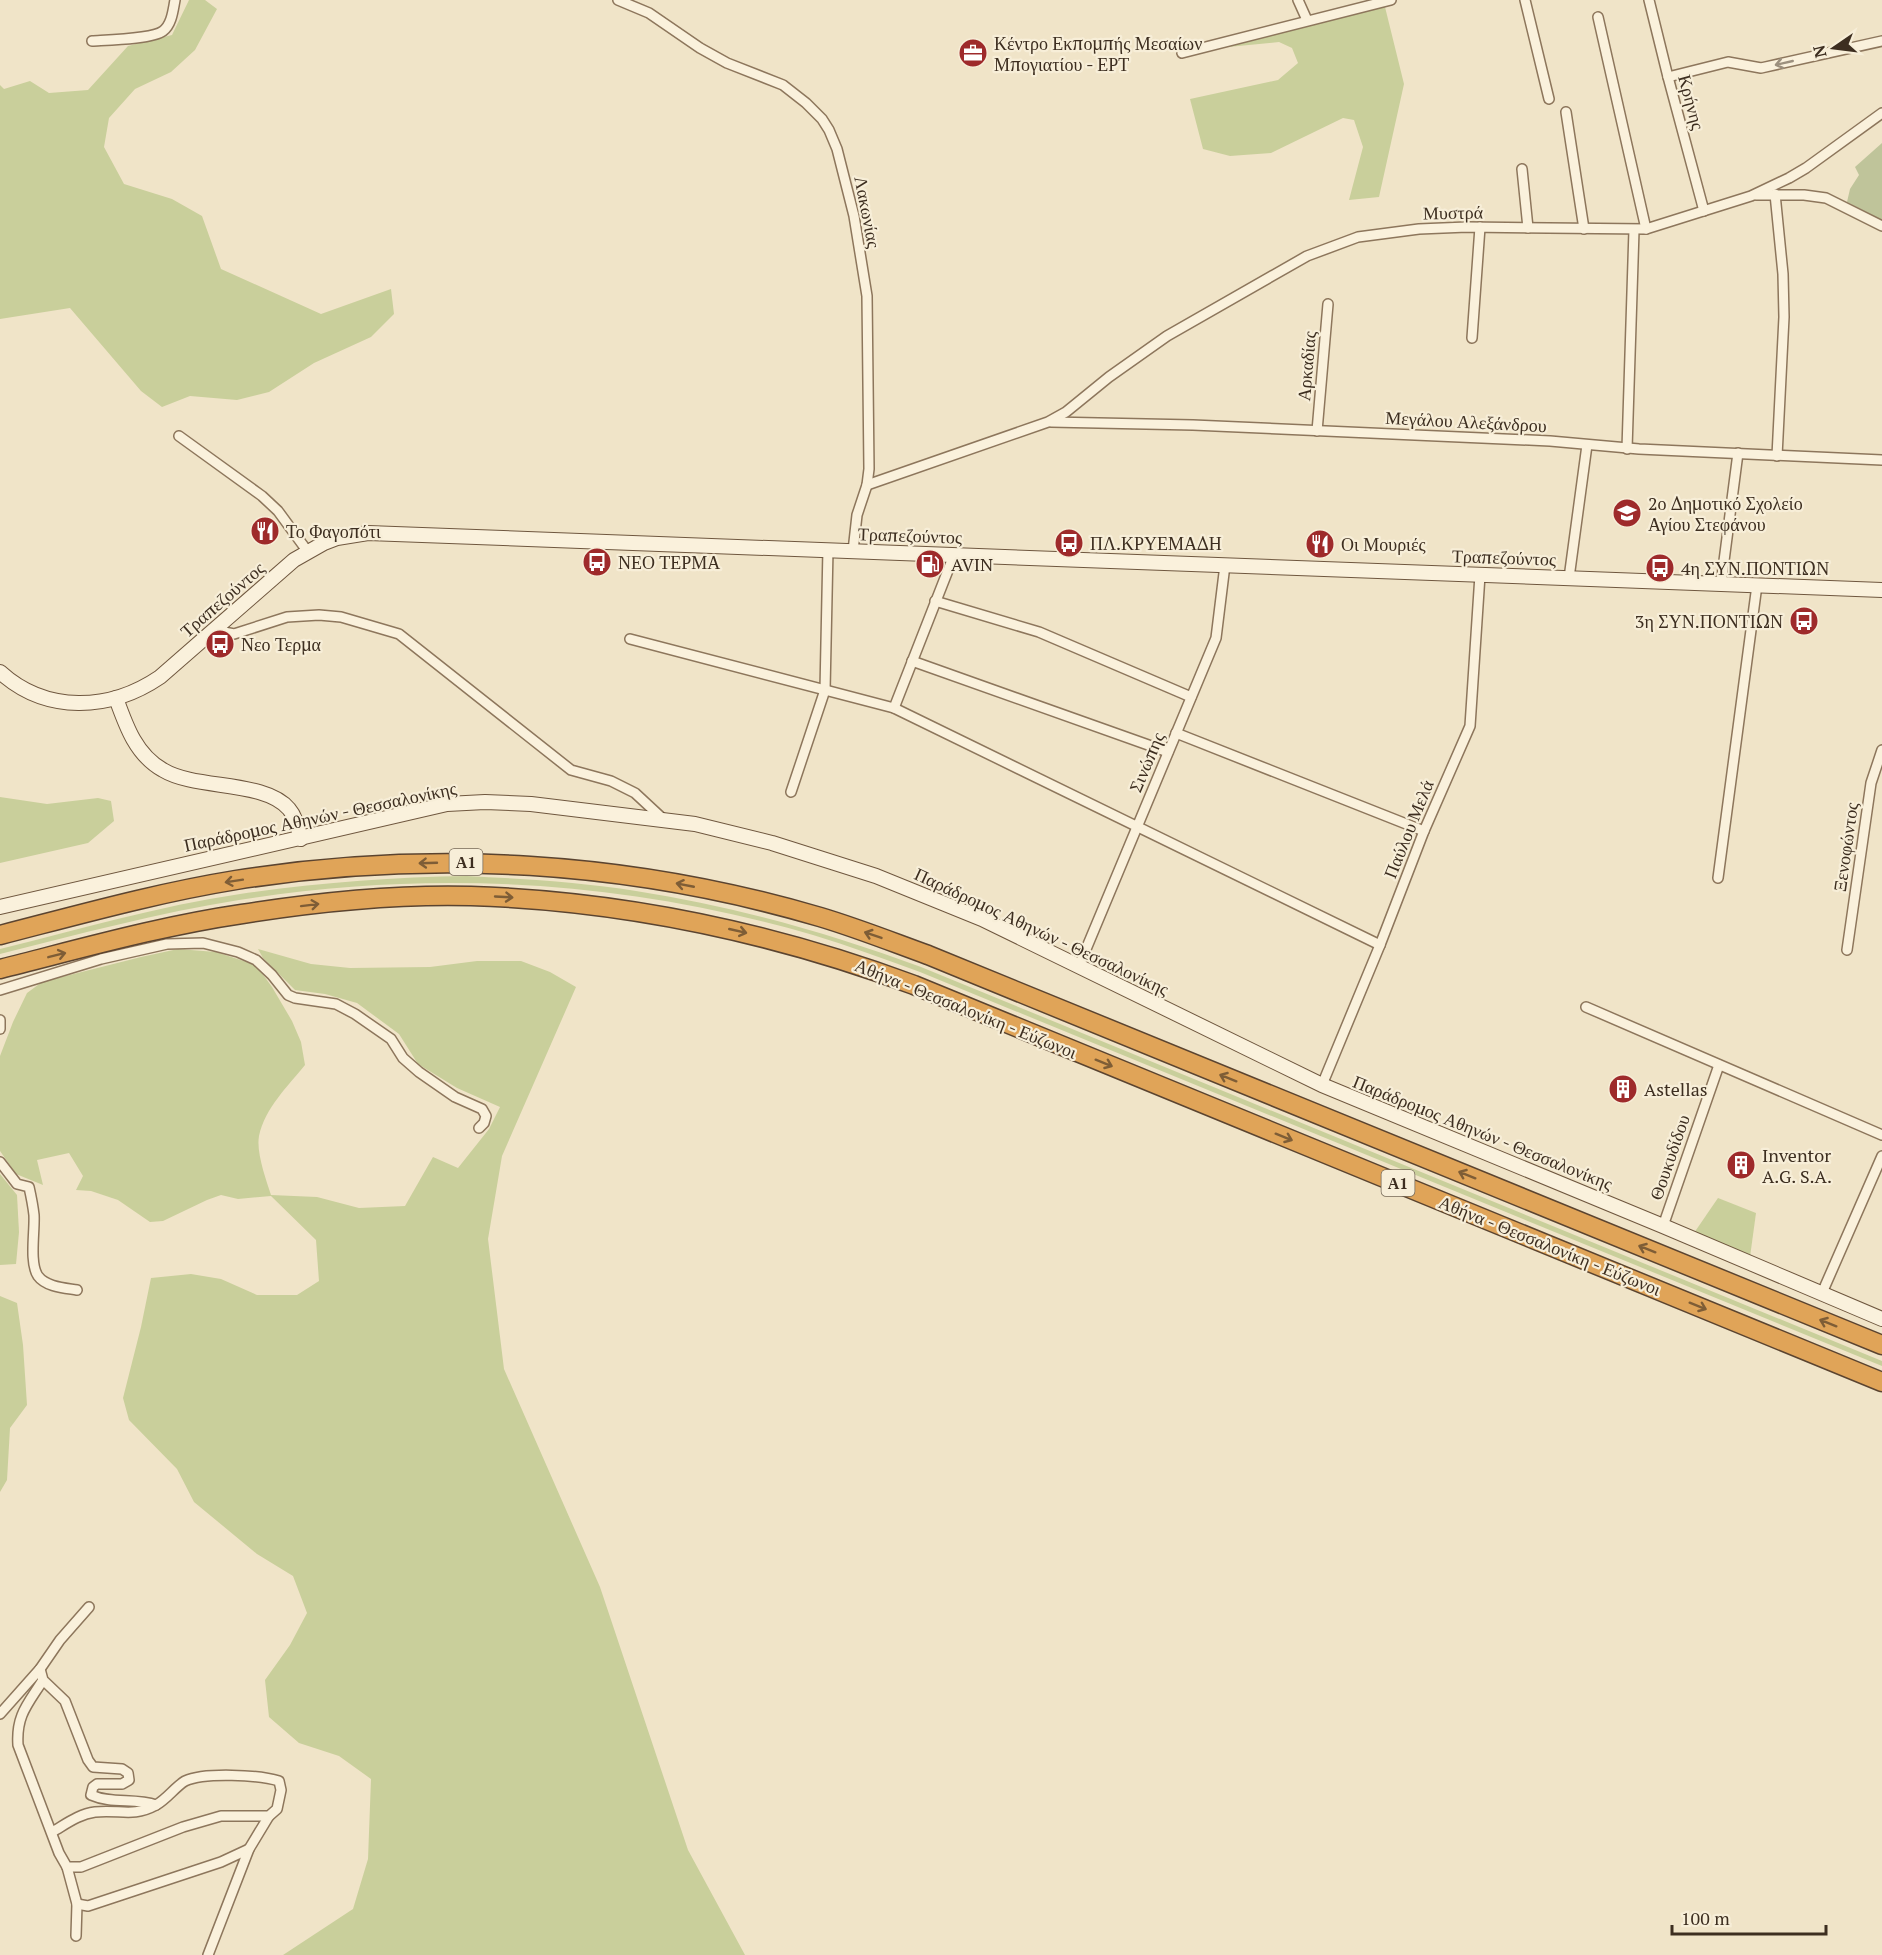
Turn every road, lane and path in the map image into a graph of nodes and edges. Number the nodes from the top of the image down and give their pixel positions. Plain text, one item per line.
1 (175, 0) edge
2 (618, 0) edge
3 (1298, 0) edge
4 (1391, 0) edge
5 (1525, 0) edge
6 (1649, 0) edge
7 (1598, 17) dead end
8 (1307, 20) junction
9 (92, 41) dead end
10 (1882, 41) edge
11 (1182, 53) dead end
12 (1668, 77) junction
13 (1549, 99) dead end
14 (1566, 112) dead end
15 (1882, 112) edge
16 (1522, 169) dead end
17 (1775, 194) junction
18 (1751, 196) junction
19 (1704, 212) junction
20 (1882, 226) edge
21 (1480, 227) junction
22 (1528, 228) junction
23 (1584, 229) junction
24 (1646, 229) junction
25 (1634, 230) junction
26 (1328, 304) dead end
27 (1472, 338) dead end
28 (1048, 422) junction
29 (1317, 430) junction
30 (179, 436) dead end
31 (1587, 445) junction
32 (1627, 449) junction
33 (1738, 453) junction
34 (1777, 456) junction
35 (1882, 460) edge
36 (867, 485) junction
37 (828, 549) junction
38 (853, 551) junction
39 (308, 552) junction
40 (954, 555) junction
41 (1225, 565) junction
42 (1480, 574) junction
43 (1569, 578) junction
44 (1722, 584) junction
45 (1757, 585) junction
46 (1882, 590) edge
47 (935, 601) junction
48 (218, 627) junction
49 (630, 639) dead end
50 (912, 661) junction
51 (0, 672) edge
52 (825, 690) junction
53 (1191, 697) junction
54 (116, 698) junction
55 (894, 708) junction
56 (1176, 733) junction
57 (1882, 750) edge
58 (1168, 752) junction
59 (791, 792) dead end
60 (663, 819) junction
61 (1137, 827) junction
62 (1424, 831) junction
63 (301, 839) junction
64 (1718, 878) dead end
65 (0, 907) edge
66 (0, 935) edge
67 (1380, 945) junction
68 (1847, 950) dead end
69 (1080, 966) junction
70 (0, 969) edge
71 (0, 990) edge
72 (1586, 1007) dead end
73 (0, 1020) edge
74 (0, 1029) edge
75 (1719, 1065) junction
76 (1322, 1086) junction
77 (479, 1128) dead end
78 (1882, 1135) edge
79 (1882, 1156) edge
80 (0, 1162) edge
81 (1663, 1226) junction
82 (77, 1290) dead end
83 (1822, 1293) junction
84 (1882, 1319) edge
85 (1882, 1346) edge
86 (1882, 1382) edge
87 (89, 1607) dead end
88 (39, 1669) junction
89 (43, 1680) junction
90 (0, 1714) edge
91 (156, 1805) junction
92 (269, 1816) junction
93 (52, 1832) junction
94 (249, 1849) junction
95 (67, 1867) junction
96 (77, 1904) junction
97 (76, 1936) dead end
98 (208, 1955) edge

1 - 9 street
2 - 36 street, Λακωνίας
3 - 8 street
4 - 8 street
5 - 13 street
6 - 12 street, Κρήνης
7 - 24 street
8 - 11 street
10 -> 12 street
12 - 19 street, Κρήνης
14 - 23 street
15 - 18 street, Μυστρά
16 - 22 street
17 - 18 street
17 - 20 street
17 - 34 street
18 - 19 street, Μυστρά
19 - 24 street, Μυστρά
21 - 22 street, Μυστρά
21 - 27 street
21 - 28 street, Μυστρά
22 - 23 street, Μυστρά
23 - 25 street, Μυστρά
24 - 25 street, Μυστρά
25 - 32 street
26 - 29 street, Αρκαδίας
28 - 29 street, Μεγάλου Αλεξάνδρου
28 - 36 street
29 - 31 street, Μεγάλου Αλεξάνδρου
30 - 39 street
31 - 32 street, Μεγάλου Αλεξάνδρου
31 - 43 street
32 - 33 street, Μεγάλου Αλεξάνδρου
33 - 34 street, Μεγάλου Αλεξάνδρου
33 - 44 street
34 - 35 street, Μεγάλου Αλεξάνδρου
36 - 38 street, Λακωνίας
37 - 38 main road, Τραπεζούντος
37 - 39 main road, Τραπεζούντος
37 - 52 street
38 - 40 main road, Τραπεζούντος
39 - 48 main road, Τραπεζούντος
40 - 41 main road, Τραπεζούντος
40 - 47 street
41 - 42 main road, Τραπεζούντος
41 - 53 street, Σινώπης
42 - 43 main road, Τραπεζούντος
42 - 62 street, Παύλου Μελά
43 - 44 main road, Τραπεζούντος
44 - 45 main road, Τραπεζούντος
45 - 46 main road, Τραπεζούντος
45 - 64 street
47 - 50 street
47 - 53 street
48 - 54 main road, Τραπεζούντος
48 - 60 street
49 - 52 street
50 - 55 street
50 - 58 street
51 - 54 main road, Τραπεζούντος
52 - 55 street
52 - 59 street
53 - 56 street, Σινώπης
54 - 63 main road
55 - 61 street
56 - 58 street, Σινώπης
56 - 62 street
57 - 68 street, Ξενοφώντος
58 - 61 street, Σινώπης
60 - 63 main road, Παράδρομος Αθηνών - Θεσσαλονίκης
60 - 69 main road, Παράδρομος Αθηνών - Θεσσαλονίκης
61 - 67 street
61 - 69 street, Σινώπης
62 - 67 street, Παύλου Μελά
63 - 65 main road, Παράδρομος Αθηνών - Θεσσαλονίκης
85 -> 66 highway, Αθήνα - Θεσσαλονίκη - Εύζωνοι / Α1
67 - 76 street, Παύλου Μελά
69 - 76 main road, Παράδρομος Αθηνών - Θεσσαλονίκης
70 -> 86 highway, Αθήνα - Θεσσαλονίκη - Εύζωνοι / Α1
71 - 77 street
72 - 75 street
73 - 74 street
75 - 78 street
75 - 81 street, Θουκυδίδου
76 - 81 main road, Παράδρομος Αθηνών - Θεσσαλονίκης
79 - 83 street
80 - 82 street
81 - 83 main road, Παράδρομος Αθηνών - Θεσσαλονίκης
83 - 84 main road, Παράδρομος Αθηνών - Θεσσαλονίκης
87 - 88 street
88 - 89 street
88 - 90 street
89 - 91 street
89 - 93 street
91 - 92 street
91 - 93 street
92 - 94 street
92 - 95 street
93 - 95 street
94 - 96 street
94 - 98 street
95 - 96 street
96 - 97 street

